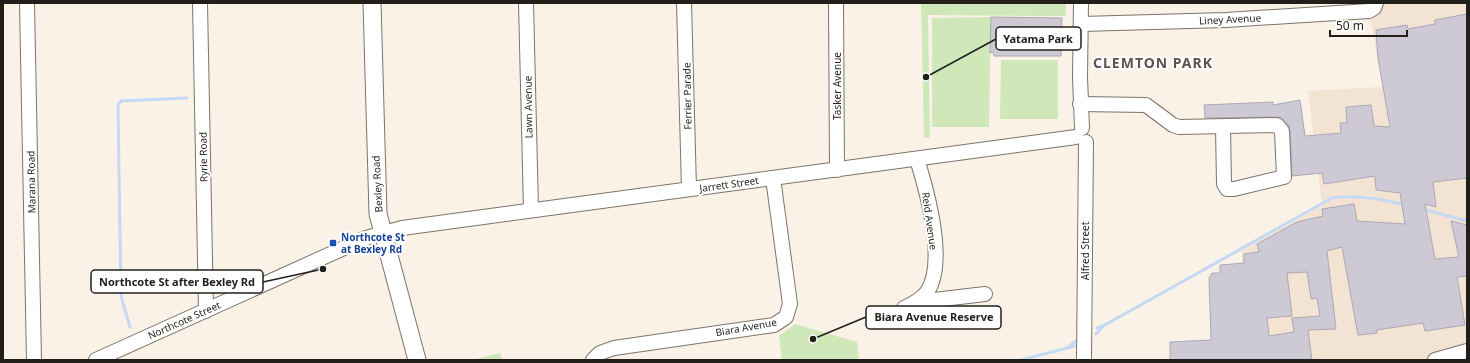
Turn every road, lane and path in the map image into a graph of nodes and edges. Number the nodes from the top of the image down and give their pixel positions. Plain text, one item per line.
1 (27, 3) edge
2 (200, 3) edge
3 (372, 3) edge
4 (526, 3) edge
5 (684, 3) edge
6 (836, 3) edge
7 (1081, 3) edge
8 (1376, 3) edge
9 (1081, 24) junction
10 (1080, 104) junction
11 (1223, 127) junction
12 (1081, 136) junction
13 (917, 159) junction
14 (837, 170) junction
15 (773, 178) junction
16 (689, 189) junction
17 (531, 210) junction
18 (383, 233) junction
19 (985, 294) dead end
20 (206, 311) junction
21 (1467, 351) edge
22 (1084, 355) edge
23 (34, 360) edge
24 (96, 360) edge
25 (417, 360) edge
26 (593, 360) edge
27 (1434, 360) edge

1 - 23 street, Marana Road
2 - 20 street, Ryrie Road
3 - 18 main road, Bexley Road
4 - 17 street, Lawn Avenue
5 - 16 street, Ferrier Parade
6 - 14 street, Tasker Avenue
7 - 9 street, Alfred Street
8 - 9 street, Liney Avenue
9 - 10 street, Alfred Street
10 - 11 street
10 - 12 street, Alfred Street
11 - 11 street
12 - 13 street, Jarrett Street
12 - 22 street, Alfred Street
13 - 14 street, Jarrett Street
13 - 19 street, Reid Avenue
14 - 15 street, Jarrett Street
15 - 16 street, Jarrett Street
15 - 26 street, Biara Avenue
16 - 17 street, Jarrett Street
17 - 18 street, Jarrett Street
18 - 20 street, Northcote Street
18 - 25 main road, Bexley Road
20 - 24 street, Northcote Street
21 - 27 street

